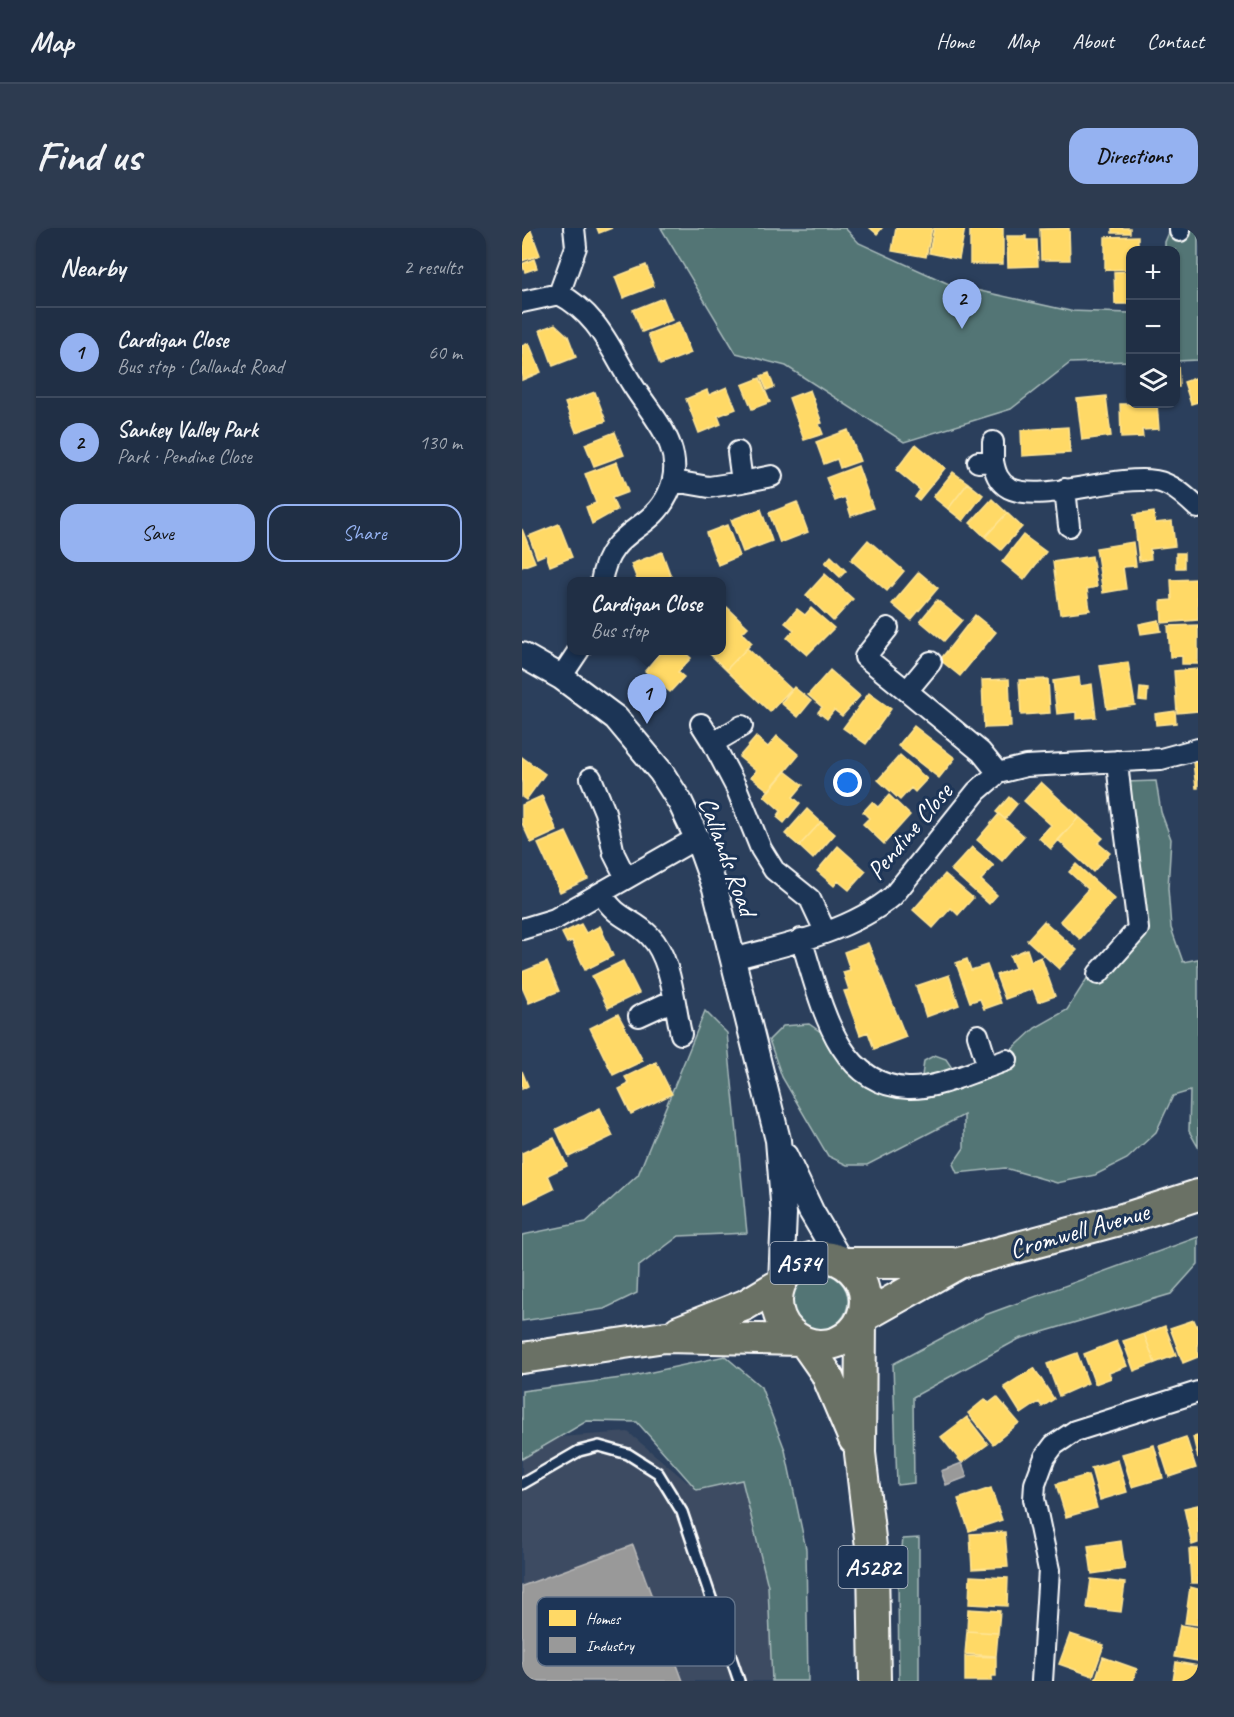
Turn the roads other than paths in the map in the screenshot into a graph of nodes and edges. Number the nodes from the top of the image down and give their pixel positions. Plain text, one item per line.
1 (573, 228) edge
2 (559, 294) junction
3 (522, 302) edge
4 (738, 452) dead end
5 (988, 455) dead end
6 (772, 476) dead end
7 (674, 481) junction
8 (742, 482) junction
9 (1065, 489) junction
10 (1198, 508) edge
11 (1069, 526) dead end
12 (603, 577) edge
13 (888, 628) dead end
14 (522, 655) edge
15 (576, 655) edge
16 (931, 662) dead end
17 (561, 677) junction
18 (907, 691) junction
19 (701, 724) dead end
20 (742, 726) dead end
21 (713, 743) junction
22 (1198, 749) edge
23 (1117, 761) junction
24 (998, 773) junction
25 (591, 778) dead end
26 (697, 838) junction
27 (626, 878) junction
28 (601, 893) junction
29 (522, 929) edge
30 (825, 931) junction
31 (801, 939) junction
32 (732, 960) junction
33 (1098, 974) dead end
34 (674, 1000) junction
35 (639, 1016) dead end
36 (681, 1034) dead end
37 (978, 1035) dead end
38 (1007, 1060) dead end
39 (988, 1067) junction
40 (778, 1140) junction
41 (1198, 1195) edge
42 (843, 1262) junction
43 (959, 1263) junction
44 (781, 1283) junction
45 (862, 1319) junction
46 (665, 1337) junction
47 (802, 1342) junction
48 (522, 1358) edge
49 (1198, 1392) edge
50 (860, 1453) junction
51 (522, 1484) edge
52 (711, 1597) edge
53 (734, 1666) edge
54 (739, 1681) edge
55 (875, 1681) edge
56 (1042, 1681) edge

1 - 2 street
2 - 3 street
2 - 7 street
4 - 8 street
5 - 9 street
6 - 8 street
7 - 8 street
7 - 12 street
9 - 10 street
9 - 11 street
13 - 18 street
14 - 17 street, Callands Road
15 - 17 street
16 - 18 street
17 - 26 street, Callands Road
18 - 24 street
19 - 21 street
20 - 21 street
21 - 30 street
22 - 23 street, Pendine Close
23 - 24 street, Pendine Close
23 - 33 street
24 - 30 street, Pendine Close
25 - 27 street
26 - 27 street
26 - 32 street, Callands Road
27 - 28 street
28 - 29 street
28 - 34 street
30 - 31 street, Pendine Close
31 - 32 street, Pendine Close
31 - 39 street
32 - 40 street, Callands Road
34 - 35 street
34 - 36 street
37 - 39 street
38 - 39 street
40 - 42 street, Callands Road
40 - 44 street, Callands Road
41 - 43 main road, Cromwell Avenue / A574
42 - 43 main road, Cromwell Avenue / A574
42 - 44 main road, A574
42 - 45 main road, A574
43 - 45 main road, Cromwell Avenue / A574
44 - 46 main road, A574
44 - 47 main road, A574
45 - 47 main road, A574
45 - 50 main road, A5282
46 - 47 main road, A574
46 - 48 main road, A574
47 - 50 main road, A5282
49 - 56 street
50 - 55 main road, A5282
51 - 52 lane
53 - 54 lane

